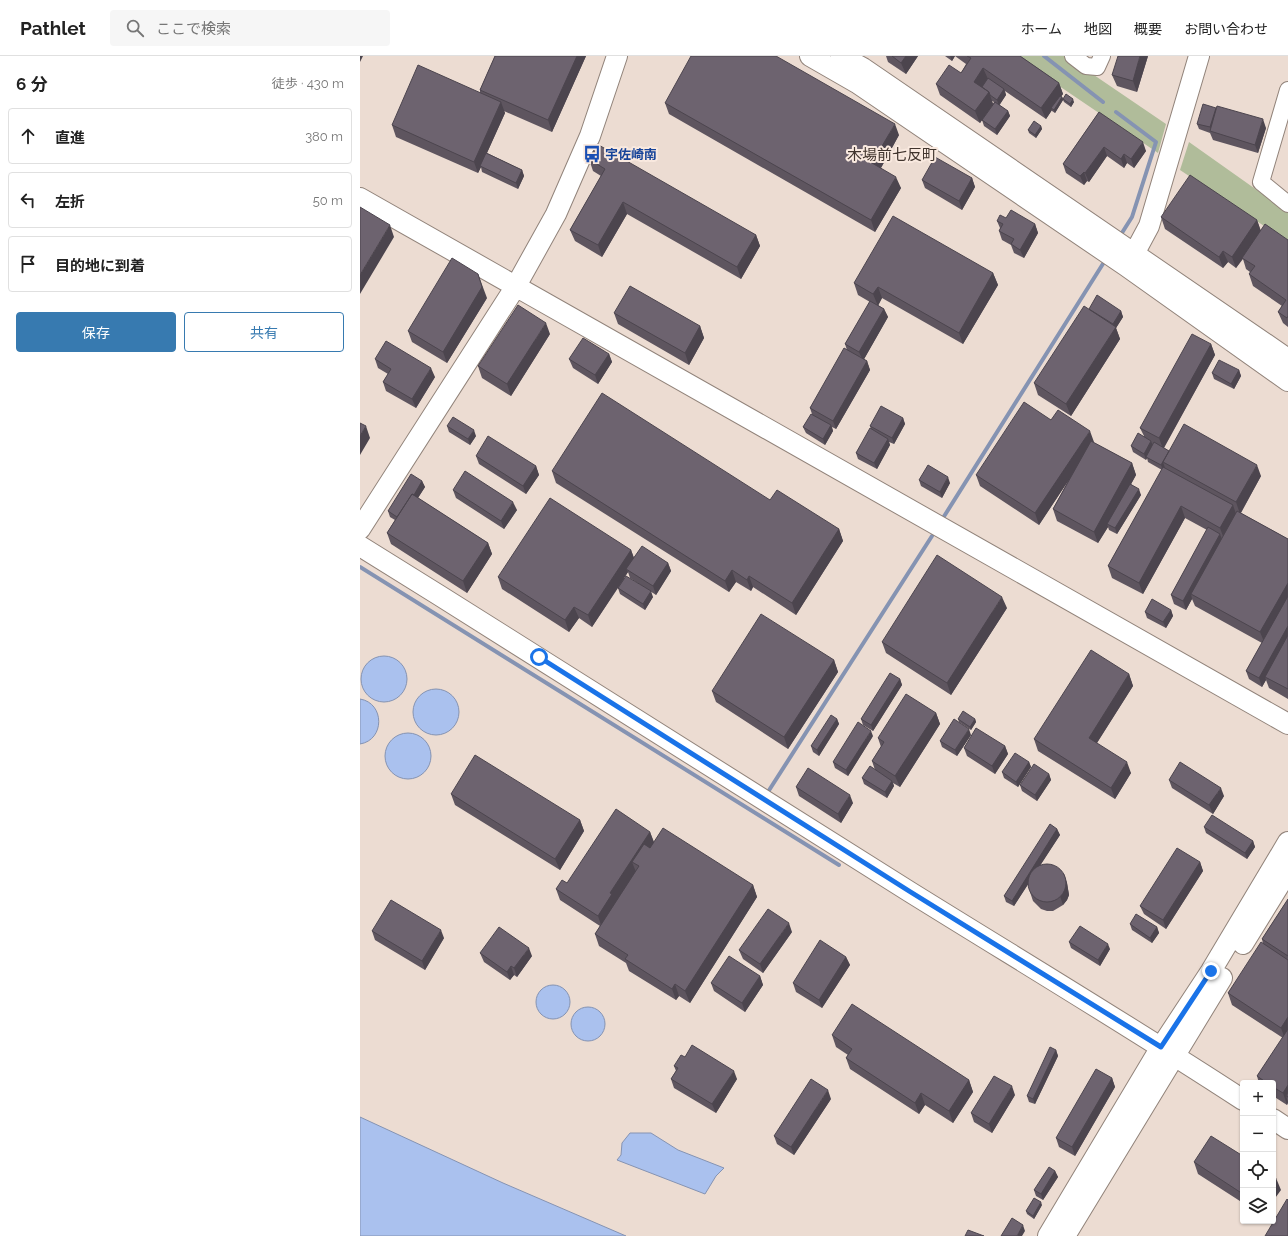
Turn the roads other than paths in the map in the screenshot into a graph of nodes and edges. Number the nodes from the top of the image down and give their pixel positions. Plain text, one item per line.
1 (617, 56) edge
2 (810, 56) edge
3 (841, 56) edge
4 (1073, 56) edge
5 (1102, 56) edge
6 (1199, 56) edge
7 (1288, 90) edge
8 (360, 198) edge
9 (1288, 204) edge
10 (1130, 260) junction
11 (516, 286) junction
12 (1288, 359) edge
13 (1288, 381) edge
14 (360, 530) edge
15 (360, 546) edge
16 (1288, 724) edge
17 (1288, 842) edge
18 (1288, 871) edge
19 (1168, 1051) junction
20 (1240, 1098) edge
21 (1276, 1121) edge
22 (1288, 1129) edge
23 (1048, 1236) edge
24 (1065, 1236) edge

1 - 11 street
2 - 10 street
3 - 10 street
4 - 5 street
6 - 10 street
7 - 9 street
8 - 11 street
10 - 12 street
10 - 13 street
11 - 14 street
11 - 16 street
15 - 19 street
17 - 19 street
18 - 19 street
19 - 20 street
19 - 23 street
19 - 24 street
21 - 22 street

